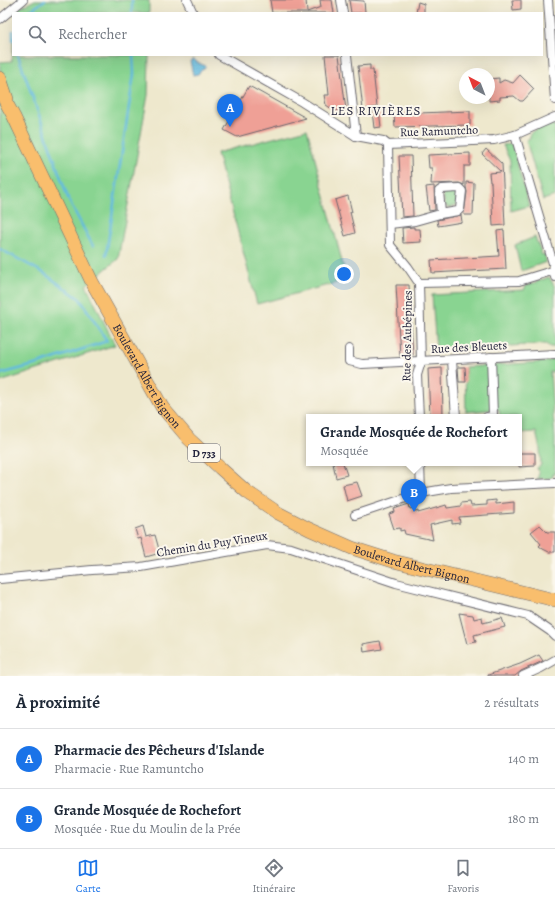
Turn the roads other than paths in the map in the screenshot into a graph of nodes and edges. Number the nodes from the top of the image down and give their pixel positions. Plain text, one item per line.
1 (23, 0) edge
2 (187, 0) edge
3 (341, 0) edge
4 (548, 0) edge
5 (193, 12) edge
6 (343, 12) edge
7 (0, 19) edge
8 (221, 56) edge
9 (347, 56) edge
10 (0, 78) edge
11 (0, 91) edge
12 (555, 100) edge
13 (14, 117) junction
14 (555, 117) edge
15 (515, 135) junction
16 (356, 136) junction
17 (388, 145) junction
18 (441, 213) dead end
19 (390, 224) junction
20 (555, 270) edge
21 (555, 277) edge
22 (419, 283) junction
23 (349, 349) dead end
24 (555, 354) edge
25 (491, 358) junction
26 (452, 360) junction
27 (421, 362) junction
28 (419, 414) edge
29 (456, 414) edge
30 (493, 414) edge
31 (420, 466) edge
32 (555, 483) edge
33 (421, 493) junction
34 (355, 515) dead end
35 (0, 579) edge
36 (555, 600) edge
37 (555, 636) edge
38 (555, 660) edge
39 (522, 676) edge

1 - 7 street
2 - 5 street
3 - 6 street
4 - 12 street
8 - 16 street, Rue Ramuntcho
9 - 16 street
10 - 13 main road, Boulevard Albert Bignon / D 733
11 - 13 main road, Boulevard Albert Bignon / D 733
13 - 36 main road, Boulevard Albert Bignon / D 733
14 - 15 street, Rue Ramuntcho
15 - 17 street, Rue Ramuntcho
15 - 20 street
16 - 17 street, Rue Ramuntcho
17 - 19 street, Rue des Aubépines
18 - 19 street
19 - 22 street, Rue des Aubépines
20 - 21 street
20 - 22 street
22 - 27 street, Rue des Aubépines
23 - 27 street, Rue des Bleuets
24 - 25 street, Rue des Bleuets
25 - 26 street, Rue des Bleuets
25 - 30 street
26 - 27 street, Rue des Bleuets
26 - 29 street
27 - 28 street, Rue des Aubépines
31 - 33 street
32 - 33 street
33 - 34 street
35 - 37 street, Chemin du Puy Vineux
38 - 39 street

